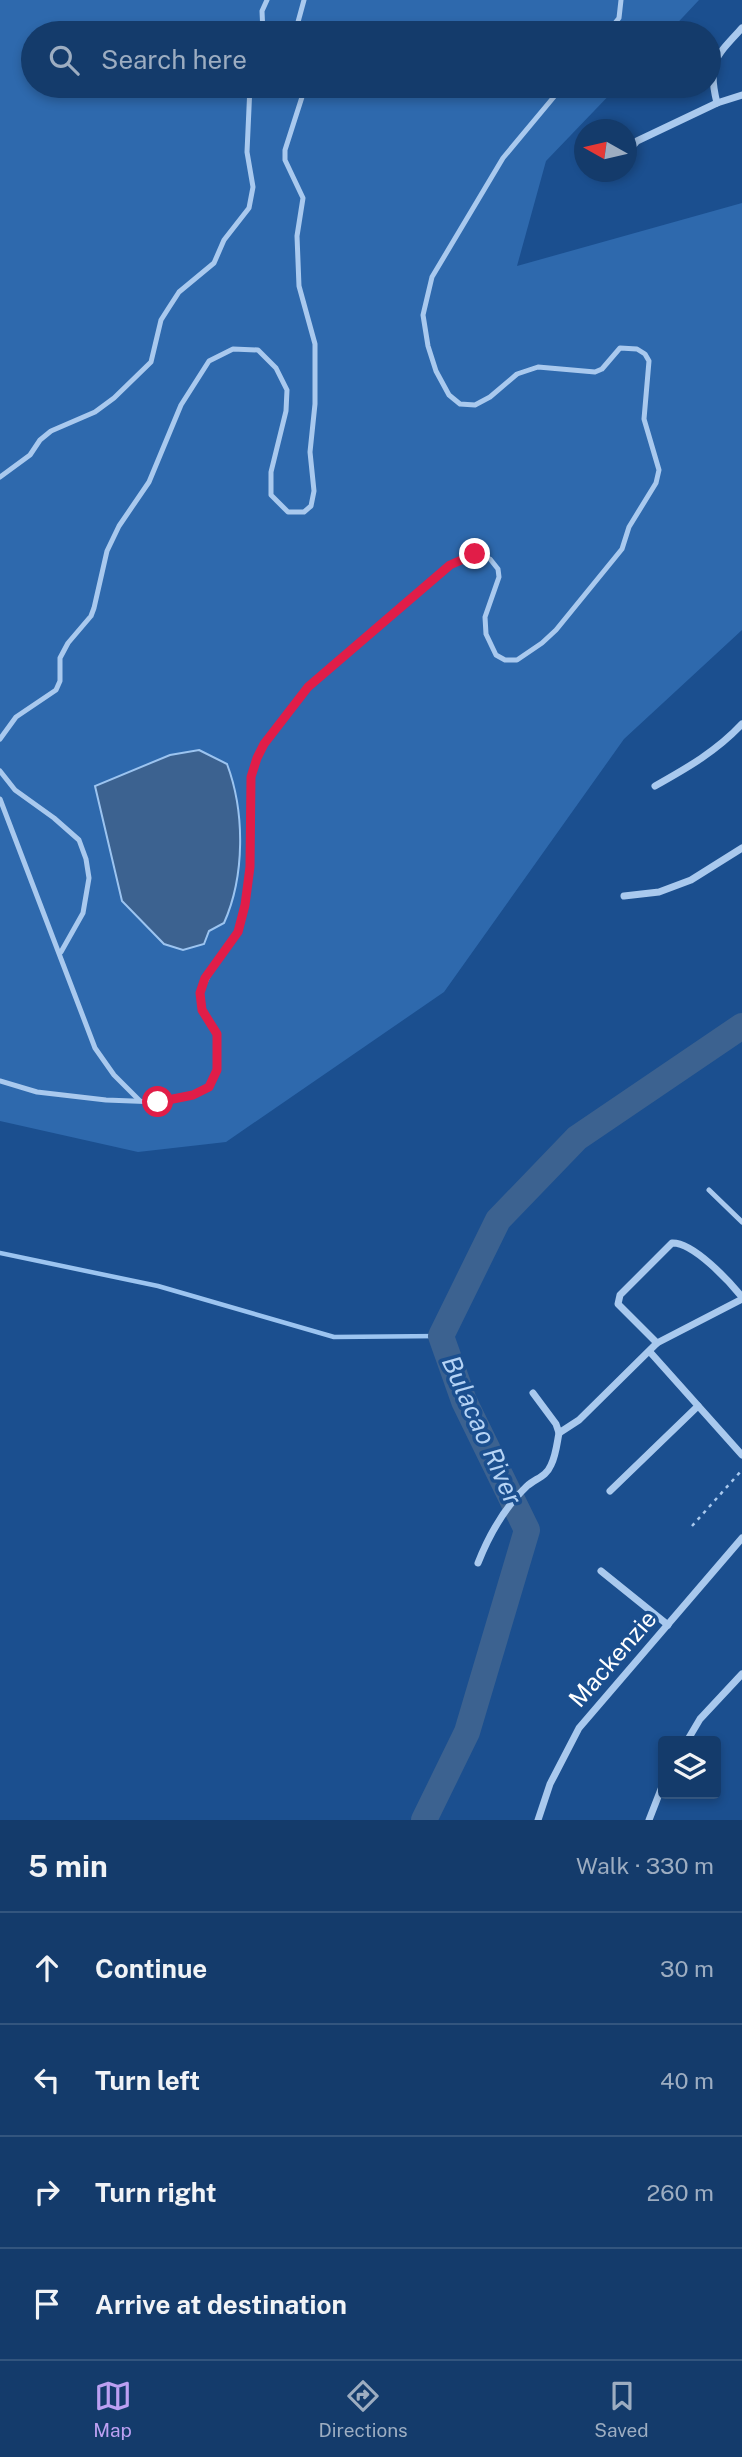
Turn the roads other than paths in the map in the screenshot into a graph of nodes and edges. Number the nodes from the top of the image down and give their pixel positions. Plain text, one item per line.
1 (267, 0) edge
2 (304, 0) edge
3 (621, 0) edge
4 (262, 21) edge
5 (298, 21) edge
6 (617, 21) edge
7 (742, 28) edge
8 (721, 51) edge
9 (742, 95) edge
10 (249, 98) edge
11 (302, 98) edge
12 (554, 98) edge
13 (716, 98) edge
14 (717, 103) junction
15 (637, 141) edge
16 (0, 477) edge
17 (742, 724) edge
18 (0, 739) edge
19 (0, 771) edge
20 (655, 786) dead end
21 (0, 799) edge
22 (742, 848) edge
23 (624, 897) dead end
24 (61, 952) junction
25 (0, 1081) edge
26 (139, 1100) junction
27 (709, 1190) dead end
28 (742, 1222) edge
29 (742, 1298) edge
30 (657, 1343) junction
31 (650, 1352) junction
32 (533, 1393) dead end
33 (698, 1406) junction
34 (559, 1433) junction
35 (742, 1455) edge
36 (610, 1491) dead end
37 (742, 1538) edge
38 (478, 1563) dead end
39 (601, 1571) dead end
40 (668, 1625) junction
41 (742, 1674) edge
42 (690, 1736) edge
43 (658, 1797) edge
44 (538, 1820) edge
45 (649, 1820) edge

1 - 4 lane
2 - 5 lane
3 - 6 lane
7 - 8 street
9 - 14 street
10 - 16 lane
11 - 18 lane
12 - 26 lane
13 - 14 street
14 - 15 street
17 - 20 street
19 - 24 lane
21 - 24 lane
22 - 23 street
24 - 26 lane
25 - 26 lane
27 - 28 lane
29 - 30 street
29 - 30 street
30 - 31 street
31 - 33 street
31 - 34 street
32 - 34 street
33 - 35 street
33 - 36 street
34 - 38 street
37 - 40 street, Mackenzie
39 - 40 street
40 - 44 street, Mackenzie
41 - 42 street
43 - 45 street

